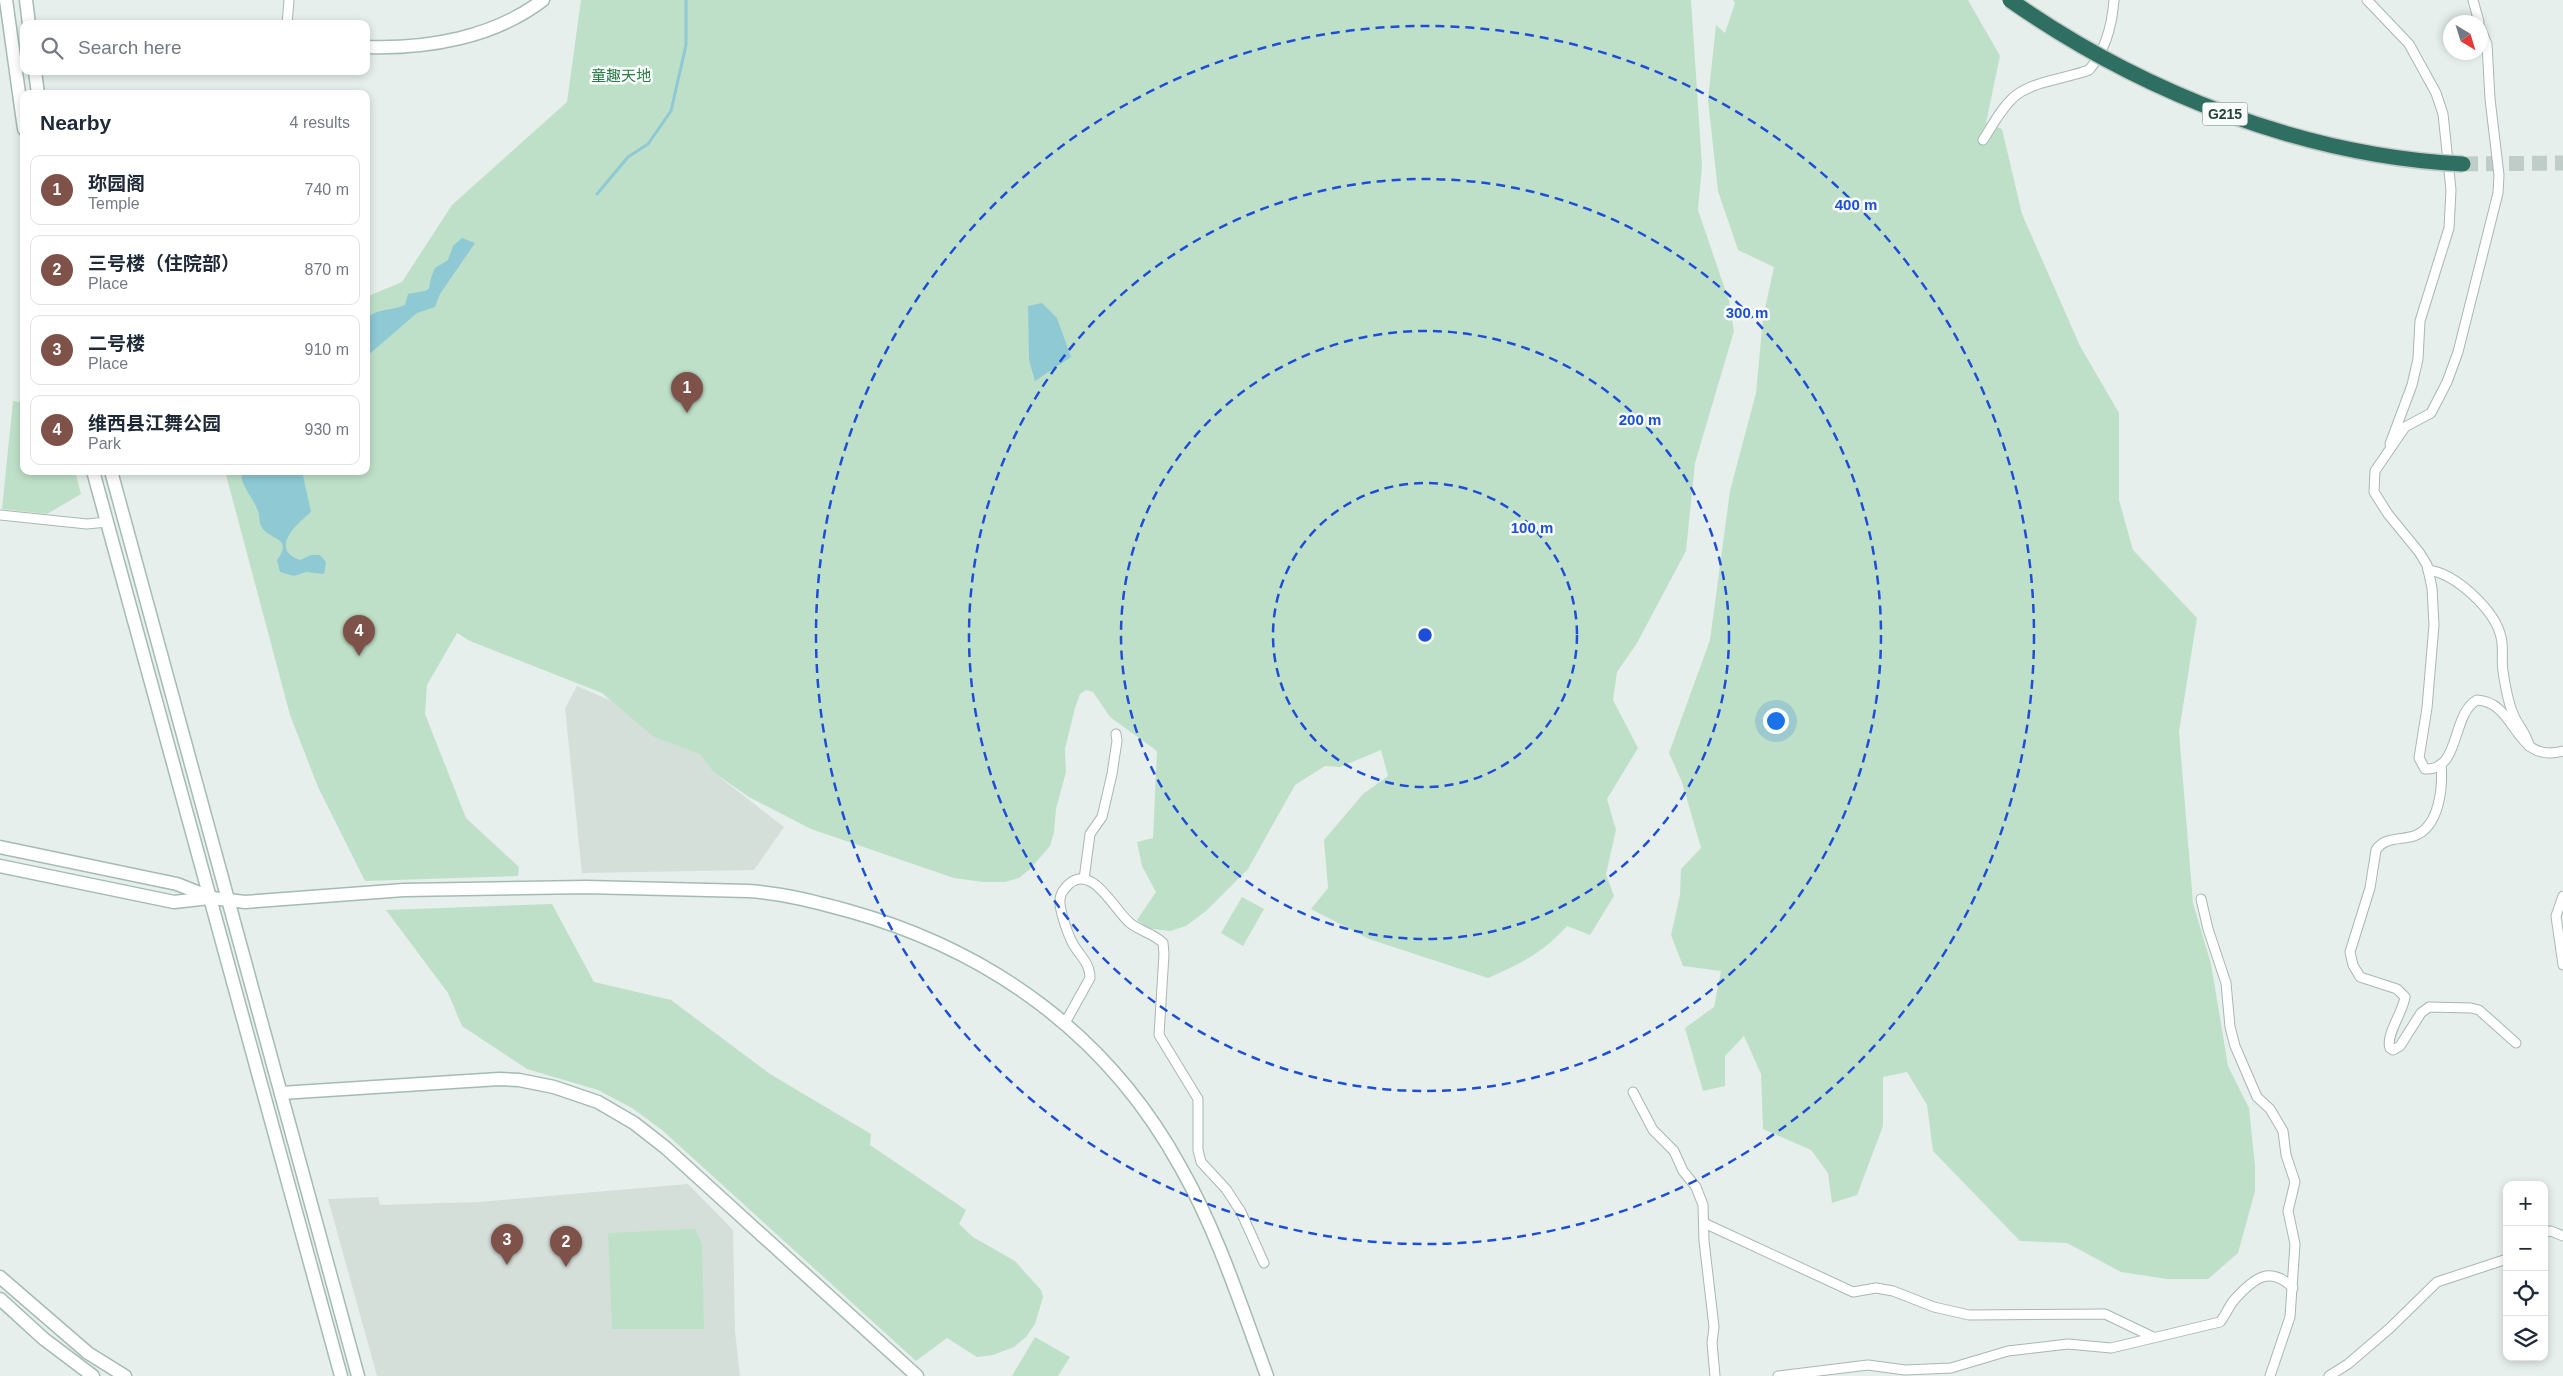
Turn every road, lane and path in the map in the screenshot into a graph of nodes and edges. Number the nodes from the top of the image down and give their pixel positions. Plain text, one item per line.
1 (6, 0) edge
2 (26, 0) edge
3 (289, 0) edge
4 (543, 0) edge
5 (2010, 0) edge
6 (2114, 0) edge
7 (2367, 0) edge
8 (2473, 0) edge
9 (2477, 15) edge
10 (29, 20) edge
11 (287, 20) edge
12 (5, 27) edge
13 (20, 29) edge
14 (370, 47) edge
15 (2488, 60) edge
16 (36, 75) edge
17 (37, 90) edge
18 (20, 108) edge
19 (1983, 140) dead end
20 (2463, 164) tunnel mouth
21 (2384, 460) junction
22 (94, 475) edge
23 (112, 475) edge
24 (0, 517) edge
25 (107, 522) junction
26 (2428, 570) junction
27 (1116, 734) dead end
28 (2529, 746) junction
29 (2563, 751) edge
30 (2441, 764) junction
31 (0, 847) edge
32 (0, 866) edge
33 (1084, 879) junction
34 (2563, 896) edge
35 (212, 898) junction
36 (2201, 899) dead end
37 (228, 900) junction
38 (2563, 965) edge
39 (1065, 1023) junction
40 (2516, 1043) dead end
41 (1634, 1092) dead end
42 (281, 1094) junction
43 (1704, 1223) junction
44 (2548, 1231) edge
45 (2563, 1236) edge
46 (2503, 1260) edge
47 (1264, 1263) dead end
48 (0, 1277) edge
49 (2293, 1288) junction
50 (0, 1299) edge
51 (2153, 1337) junction
52 (93, 1376) edge
53 (125, 1376) edge
54 (341, 1376) edge
55 (358, 1376) edge
56 (917, 1376) edge
57 (1267, 1376) edge
58 (1715, 1376) edge
59 (1778, 1376) edge
60 (2270, 1376) edge
61 (2329, 1376) edge

1 - 12 main road
2 - 10 main road
3 - 11 street
4 - 14 main road
5 - 20 highway, G215, bridge
6 - 19 street
7 - 21 street
8 - 9 street
12 - 13 main road
12 - 18 main road
15 - 21 street
16 - 17 main road
21 - 26 street
22 - 25 main road
23 - 37 main road
24 - 25 street
25 - 35 main road
26 - 28 street
26 - 30 street
27 - 33 street
28 - 29 street
28 - 30 street
30 - 40 street
31 - 35 main road
32 - 35 main road
33 - 39 street
33 - 47 street
34 - 38 street
35 - 37 main road
35 - 54 main road
36 - 49 street
37 - 39 main road
37 - 42 main road
39 - 57 main road
41 - 43 street
42 - 55 main road
42 - 56 main road
43 - 51 street
43 - 58 street
44 - 45 street
46 - 61 street
48 - 53 main road
49 - 51 street
49 - 60 street
50 - 52 main road
51 - 59 street

